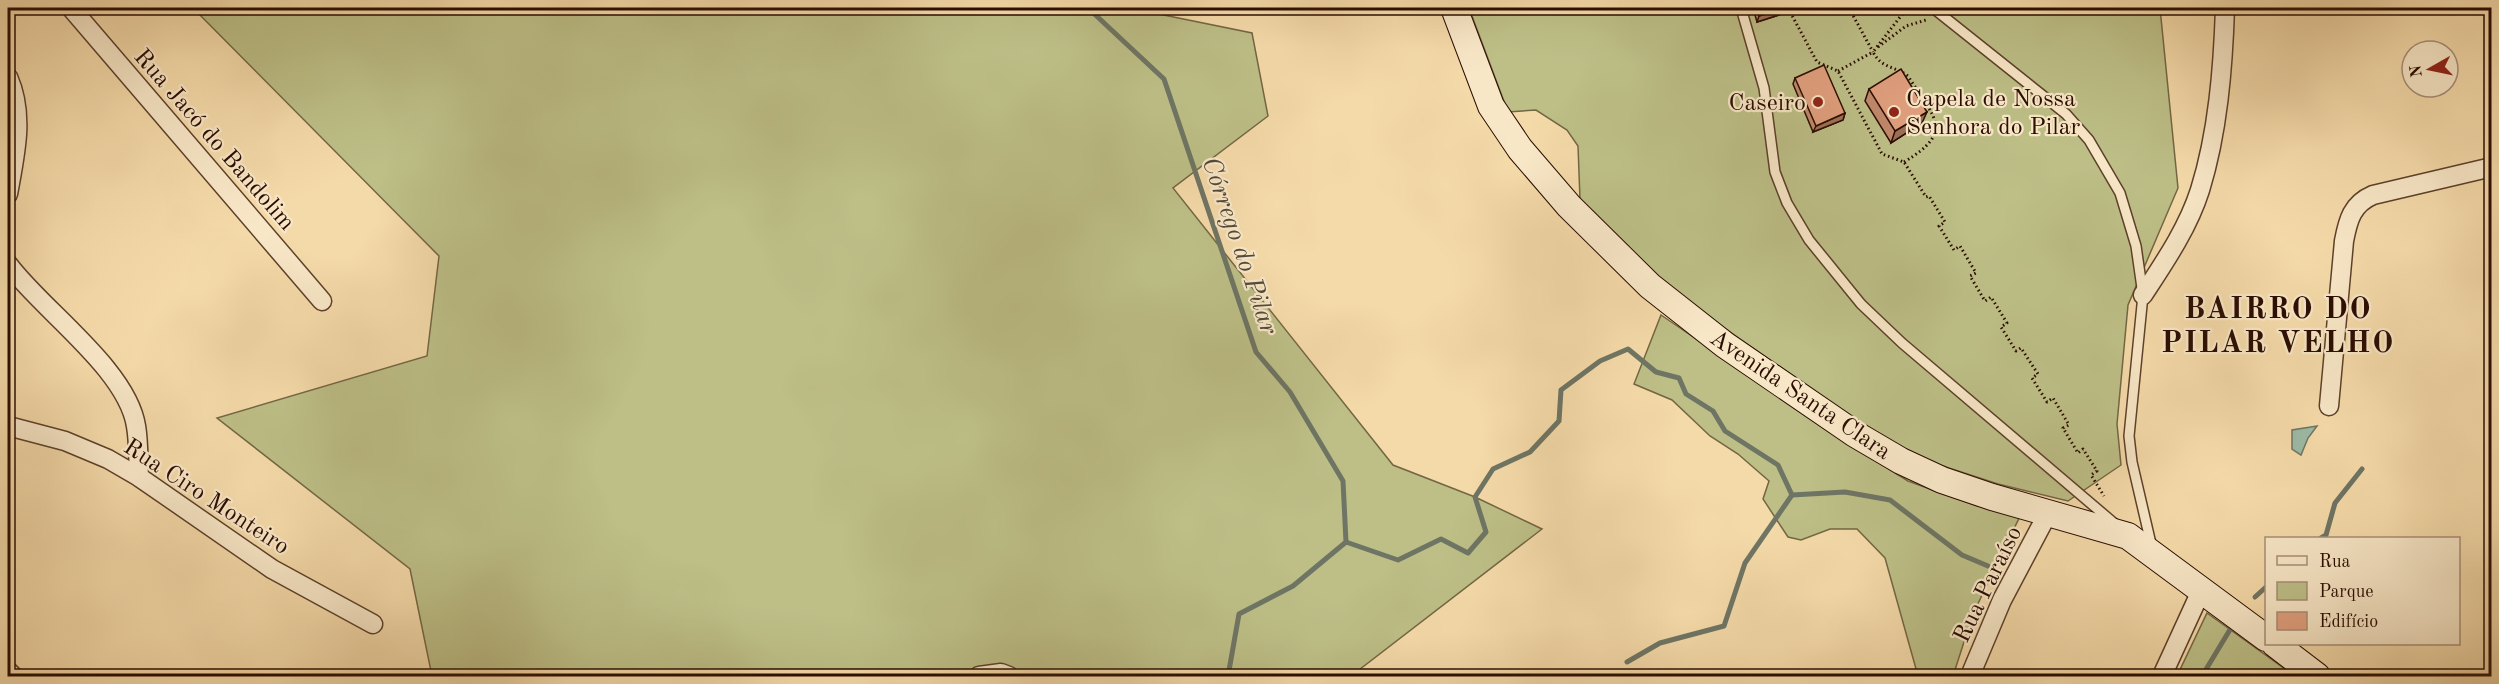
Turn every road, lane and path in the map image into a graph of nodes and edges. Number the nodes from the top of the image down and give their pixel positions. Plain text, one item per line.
1 (71, 8) edge
2 (1454, 8) edge
3 (1742, 8) edge
4 (1788, 8) edge
5 (1849, 8) edge
6 (1907, 8) edge
7 (1933, 8) edge
8 (2225, 8) edge
9 (1949, 19) junction
10 (1873, 52) junction
11 (1838, 71) junction
12 (8, 77) edge
13 (1904, 162) junction
14 (2492, 167) edge
15 (8, 194) edge
16 (8, 264) edge
17 (2143, 295) junction
18 (322, 301) dead end
19 (2329, 406) dead end
20 (8, 426) edge
21 (139, 477) junction
22 (2105, 498) dead end
23 (2048, 513) junction
24 (2128, 536) junction
25 (2153, 552) junction
26 (2201, 591) junction
27 (373, 624) dead end
28 (2265, 637) edge
29 (2276, 645) edge
30 (8, 671) edge
31 (13, 676) edge
32 (979, 676) edge
33 (1009, 676) edge
34 (1970, 676) edge
35 (2162, 676) edge
36 (2317, 676) edge

1 - 18 street, Rua Jacó do Bandolim
2 - 23 street, Avenida Santa Clara
3 - 24 lane
4 - 11 path
5 - 10 path
6 - 10 path
7 - 9 lane
8 - 17 street
9 - 10 path
9 - 17 lane
10 - 11 path
10 - 13 path
11 - 13 path
12 - 15 street
13 - 22 path
14 - 19 street
16 - 21 street
17 - 25 lane
20 - 21 street, Rua Ciro Monteiro
21 - 27 street, Rua Ciro Monteiro
23 - 24 street, Avenida Santa Clara
23 - 34 street, Rua Paraíso
24 - 25 street, Avenida Santa Clara
25 - 26 street, Avenida Santa Clara
26 - 28 street, Avenida Santa Clara
26 - 35 street
29 - 36 street
30 - 31 street
32 - 33 street

